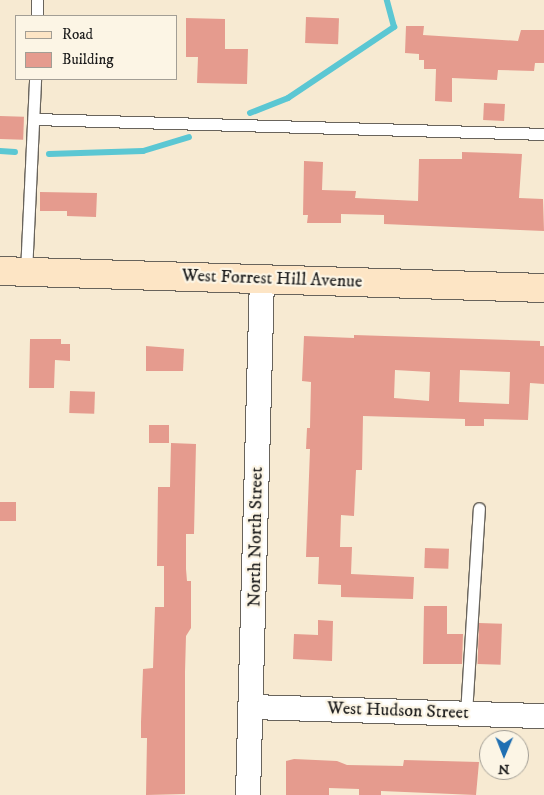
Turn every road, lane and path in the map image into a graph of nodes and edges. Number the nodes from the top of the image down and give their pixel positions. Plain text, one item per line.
1 (37, 0) edge
2 (37, 15) edge
3 (35, 80) edge
4 (34, 119) junction
5 (544, 134) edge
6 (13, 272) edge
7 (262, 279) junction
8 (544, 288) edge
9 (479, 508) dead end
10 (252, 707) junction
11 (466, 713) junction
12 (544, 716) edge
13 (248, 795) edge

1 - 2 lane
3 - 4 lane
4 - 5 lane
4 - 6 lane
6 - 7 main road, West Forrest Hill Avenue
7 - 8 main road, West Forrest Hill Avenue
7 - 10 street, North North Street
9 - 11 lane
10 - 11 street, West Hudson Street
10 - 13 street, North North Street
11 - 12 street, West Hudson Street

